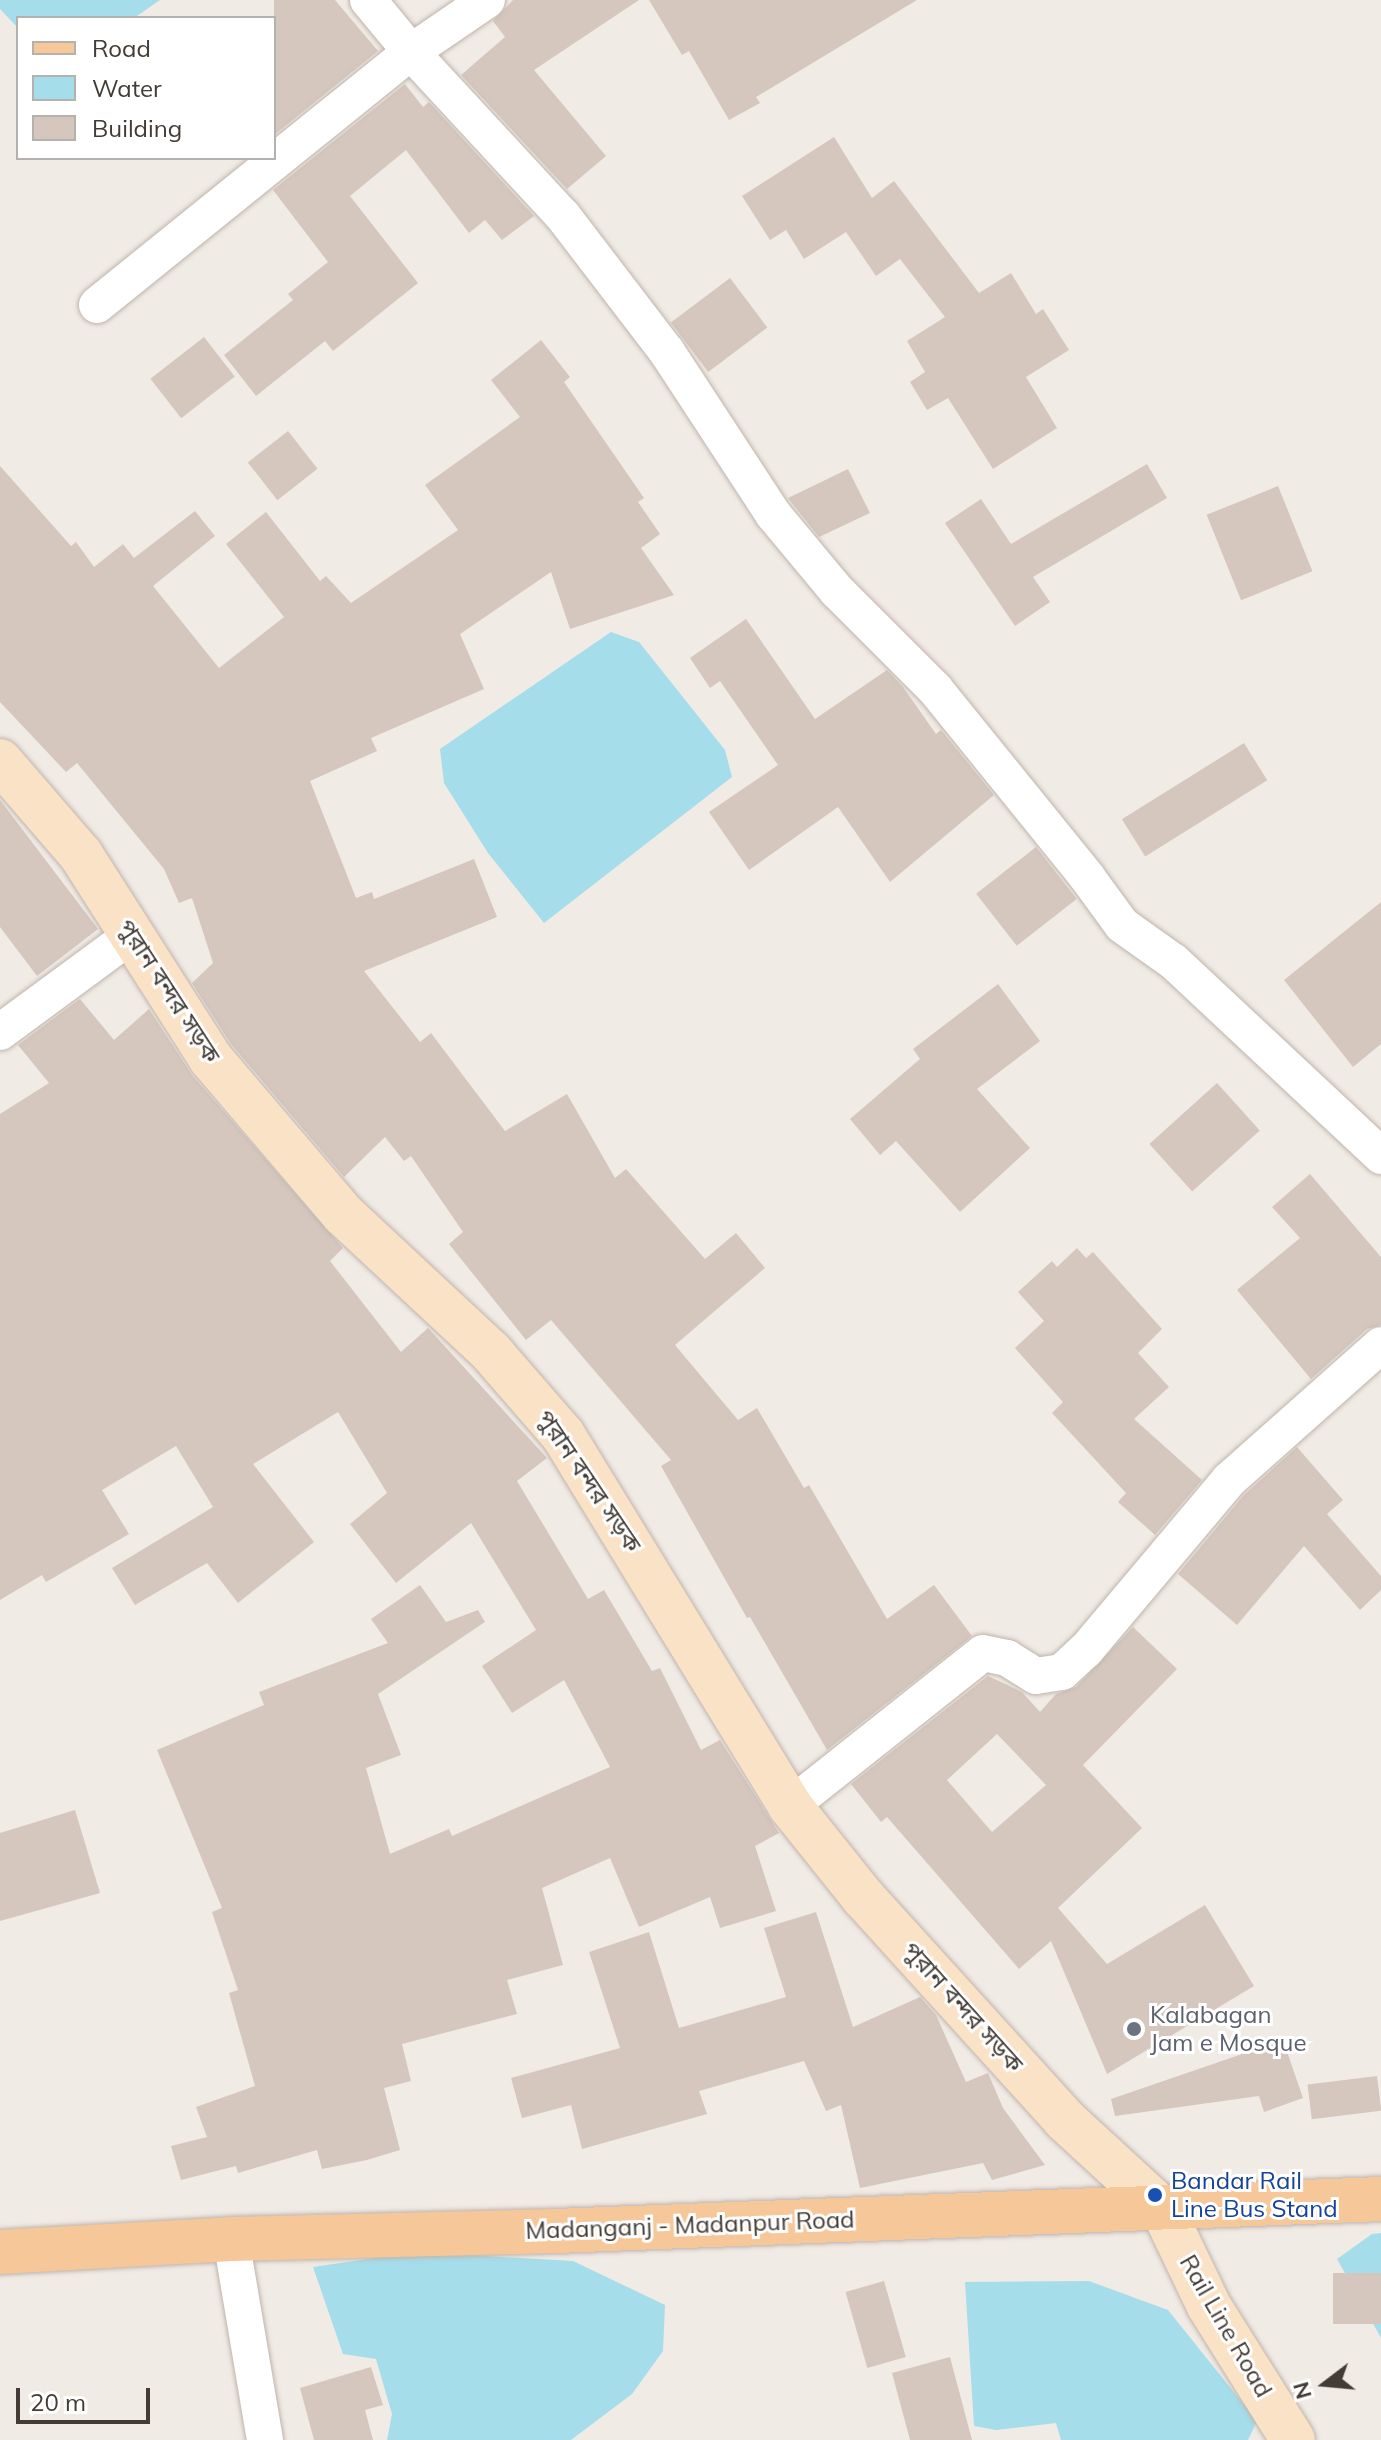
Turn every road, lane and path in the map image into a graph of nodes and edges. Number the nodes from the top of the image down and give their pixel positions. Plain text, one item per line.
1 (368, 0) edge
2 (487, 0) edge
3 (411, 52) junction
4 (97, 305) dead end
5 (0, 761) edge
6 (133, 934) junction
7 (0, 1032) edge
8 (1381, 1156) edge
9 (1381, 1345) edge
10 (790, 1806) junction
11 (1381, 2199) edge
12 (1163, 2210) junction
13 (231, 2239) junction
14 (0, 2252) edge
15 (265, 2440) edge
16 (1293, 2440) edge

1 - 3 street
2 - 3 street
3 - 4 street
3 - 8 street
5 - 6 street, পুরান বন্দর সড়ক
6 - 7 street
6 - 10 street, পুরান বন্দর সড়ক
9 - 10 street
10 - 12 street, পুরান বন্দর সড়ক
11 - 12 main road, Madanganj - Madanpur Road
12 - 13 main road, Madanganj - Madanpur Road
12 - 16 street, Rail Line Road
13 - 14 main road, Madanganj - Madanpur Road
13 - 15 street

